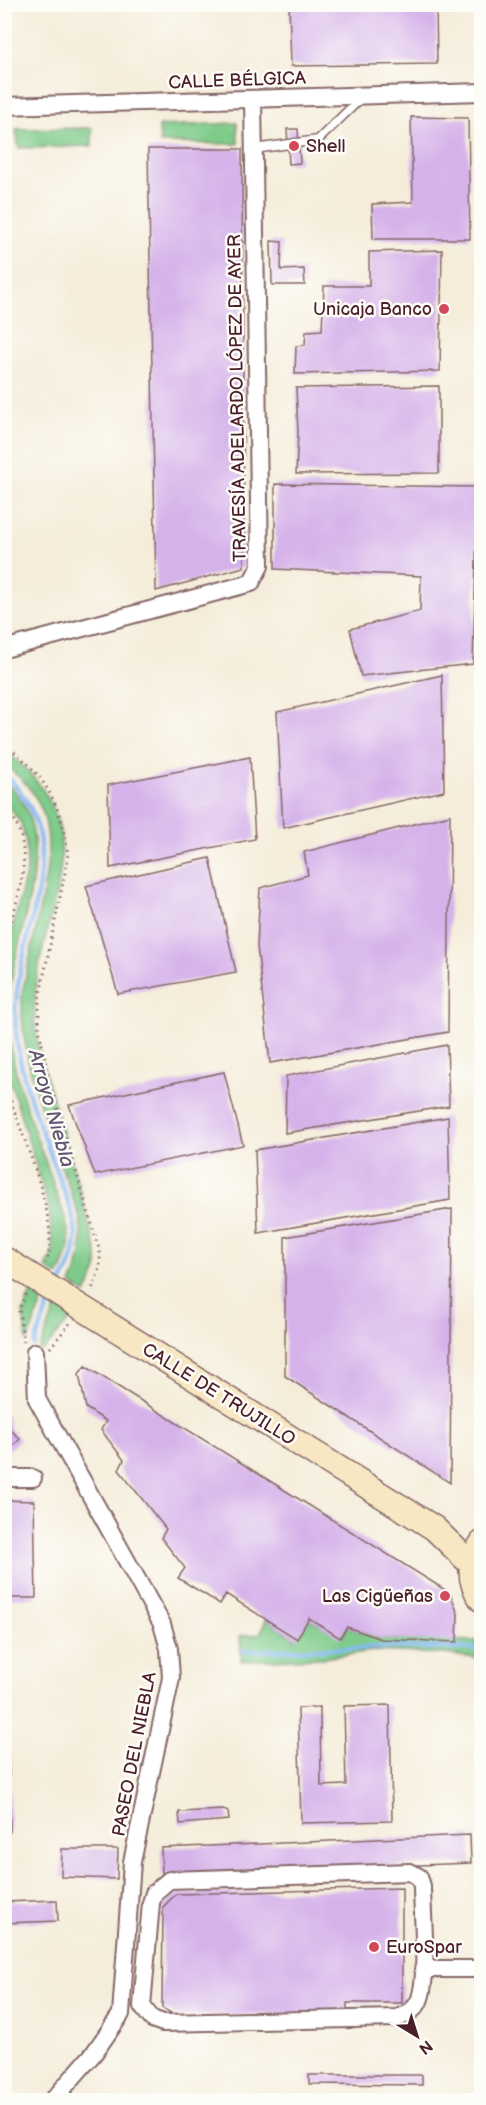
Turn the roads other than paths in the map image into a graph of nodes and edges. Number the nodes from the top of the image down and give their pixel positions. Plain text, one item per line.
1 (476, 92) edge
2 (363, 96) junction
3 (253, 99) junction
4 (4, 106) edge
5 (254, 149) junction
6 (4, 649) edge
7 (4, 1259) edge
8 (35, 1352) road end
9 (4, 1478) edge
10 (33, 1478) dead end
11 (478, 1550) edge
12 (482, 1600) edge
13 (423, 1969) junction
14 (482, 1969) edge
15 (53, 2100) edge

1 - 2 street, CALLE BÉLGICA
2 - 3 street, CALLE BÉLGICA
2 - 5 lane
3 - 4 street, CALLE BÉLGICA
3 - 5 street, TRAVESÍA ADELARDO LÓPEZ DE AYER
5 - 6 street, TRAVESÍA ADELARDO LÓPEZ DE AYER
7 - 11 main road, CALLE DE TRUJILLO
8 - 15 street, PASEO DEL NIEBLA
9 - 10 street
11 - 12 main road
13 - 13 street
13 - 14 street

